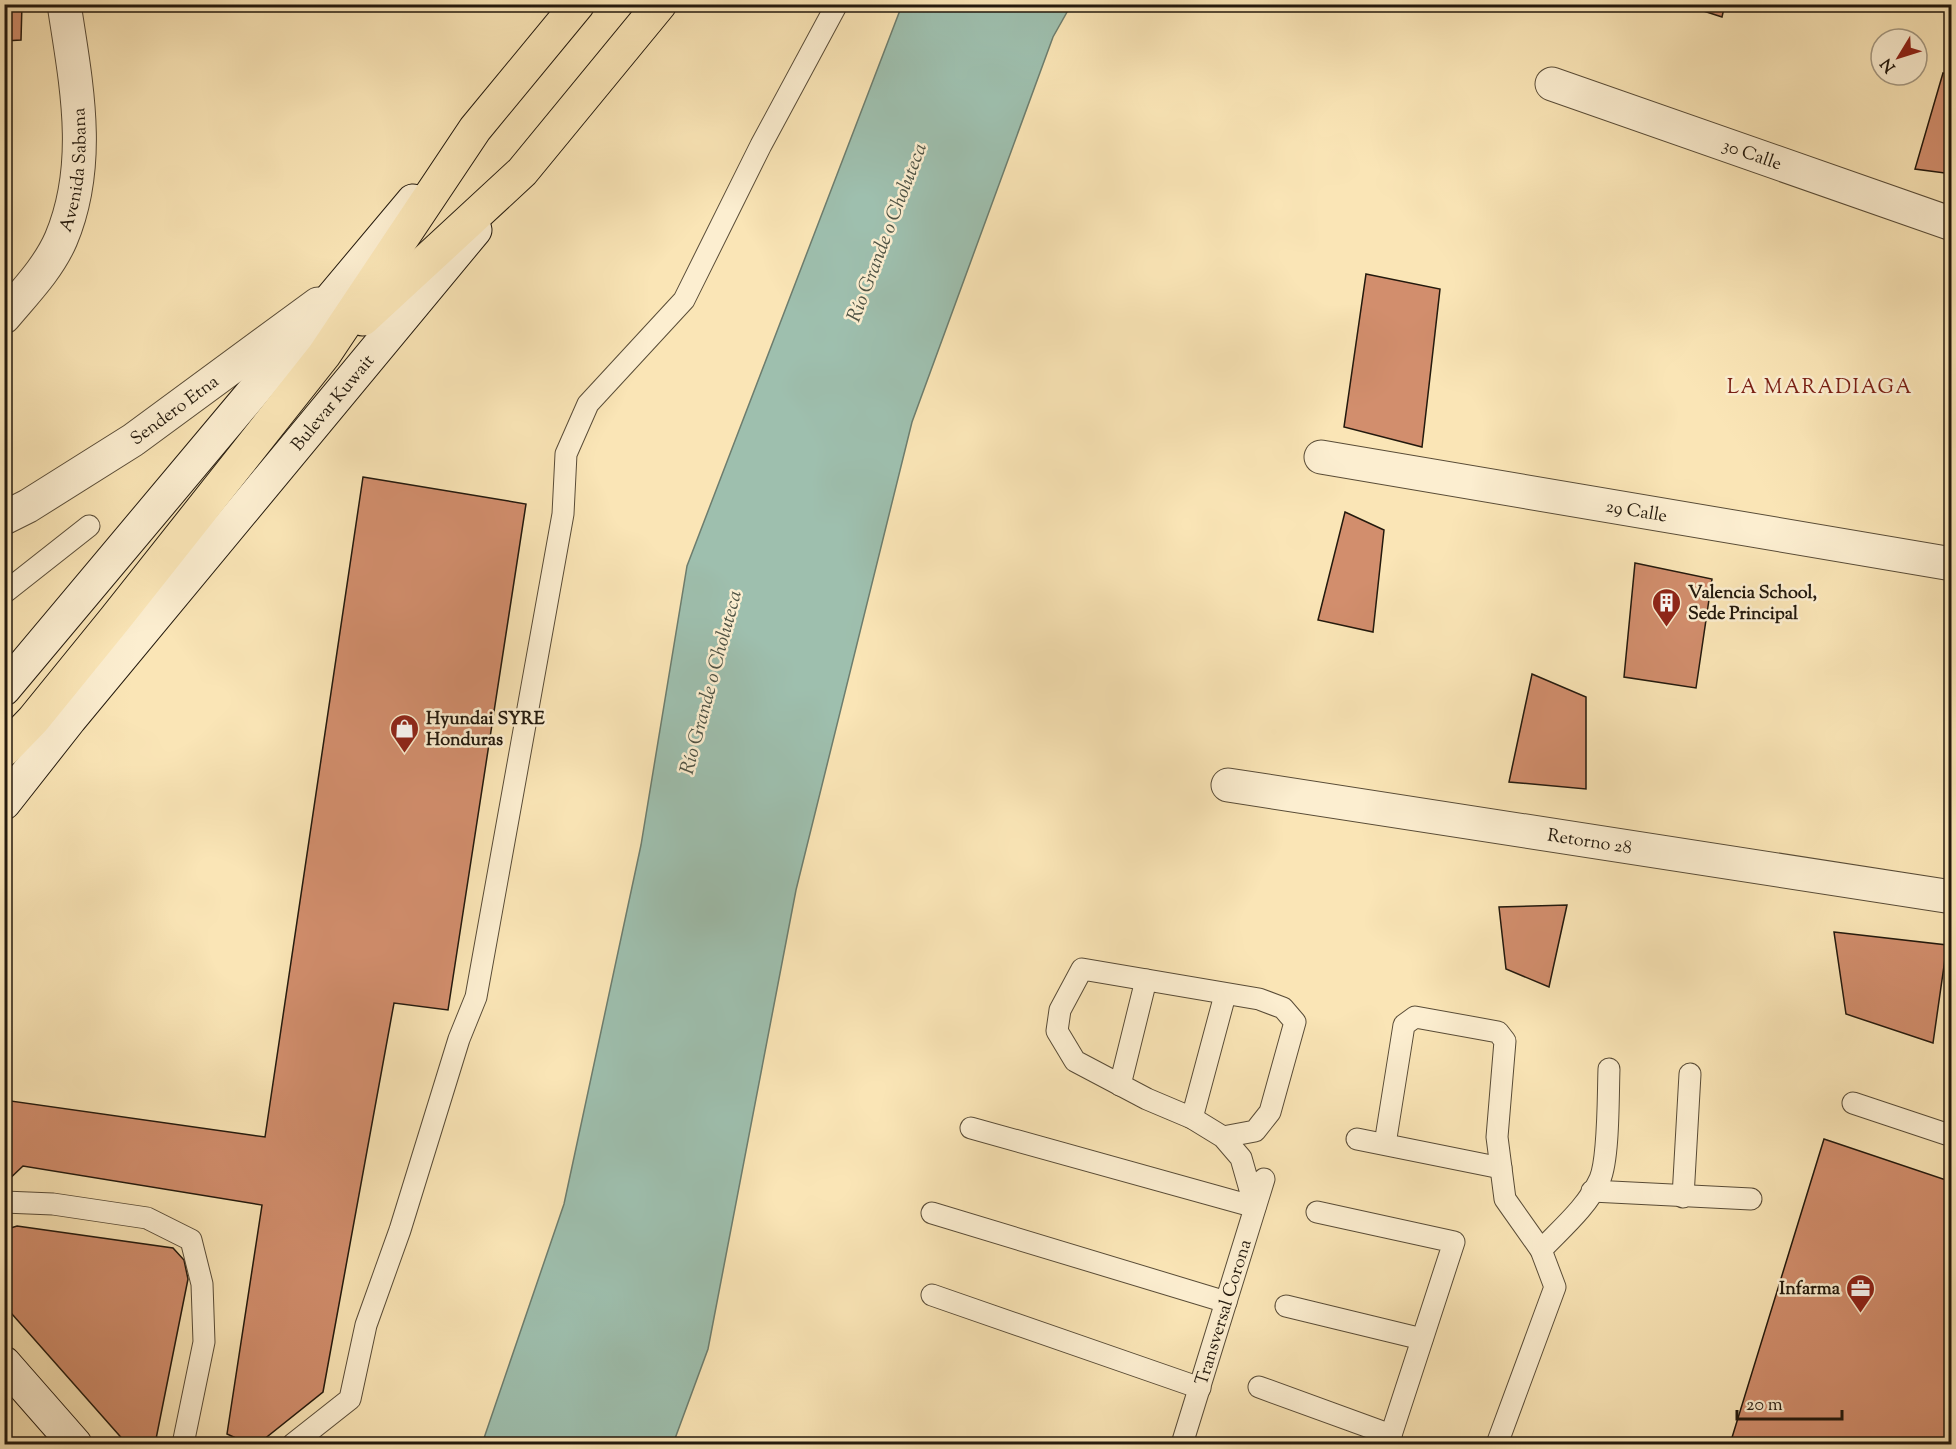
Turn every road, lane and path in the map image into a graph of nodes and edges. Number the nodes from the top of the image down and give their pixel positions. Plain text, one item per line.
1 (64, 4) edge
2 (578, 4) edge
3 (660, 4) edge
4 (837, 4) edge
5 (1552, 84) dead end
6 (475, 129) junction
7 (522, 172) junction
8 (1952, 224) edge
9 (336, 290) junction
10 (4, 317) edge
11 (324, 355) junction
12 (1321, 457) dead end
13 (4, 518) edge
14 (89, 526) dead end
15 (1952, 564) edge
16 (4, 593) edge
17 (4, 689) edge
18 (4, 750) edge
19 (1228, 785) dead end
20 (10, 792) edge
21 (1952, 897) edge
22 (1146, 980) junction
23 (1225, 995) junction
24 (1609, 1069) dead end
25 (1690, 1074) dead end
26 (1120, 1085) junction
27 (1853, 1103) dead end
28 (1192, 1118) junction
29 (971, 1128) dead end
30 (1952, 1136) edge
31 (1223, 1137) junction
32 (1357, 1139) dead end
33 (1385, 1144) junction
34 (1501, 1168) junction
35 (1264, 1179) dead end
36 (1592, 1191) junction
37 (1683, 1197) junction
38 (1751, 1198) dead end
39 (4, 1202) edge
40 (1255, 1207) junction
41 (1317, 1212) dead end
42 (932, 1213) dead end
43 (1541, 1250) junction
44 (932, 1295) dead end
45 (1226, 1302) junction
46 (1286, 1306) dead end
47 (1422, 1340) junction
48 (4, 1363) edge
49 (1259, 1387) dead end
50 (1200, 1388) junction
51 (1391, 1440) edge
52 (75, 1444) edge
53 (183, 1444) edge
54 (293, 1444) edge
55 (1182, 1444) edge
56 (1497, 1444) edge

1 - 10 street, Avenida Sabana
2 - 6 main road
3 - 7 main road, Bulevar Kuwait
4 - 54 lane
5 - 8 street, 30 Calle
6 - 9 street
6 - 11 main road
7 - 11 main road
7 - 20 street, Bulevar Kuwait
9 - 13 street, Sendero Etna
9 - 17 street
11 - 18 main road
12 - 15 street, 29 Calle
14 - 16 lane
19 - 21 street, Retorno 28
22 - 23 lane
22 - 26 lane
22 - 26 lane
23 - 28 lane
23 - 31 lane
24 - 36 lane
25 - 37 lane
26 - 28 lane
27 - 30 lane
28 - 31 lane
29 - 40 lane
31 - 40 lane
32 - 33 lane
33 - 34 lane
33 - 34 lane
34 - 43 lane
35 - 40 lane, Transversal Corona
36 - 37 lane
36 - 43 lane
37 - 38 lane
39 - 53 lane
40 - 45 lane, Transversal Corona
41 - 47 lane
42 - 45 lane
43 - 56 lane
44 - 50 lane
45 - 50 lane, Transversal Corona
46 - 47 lane
47 - 51 lane
48 - 52 street
49 - 51 lane
50 - 55 lane, Transversal Corona

